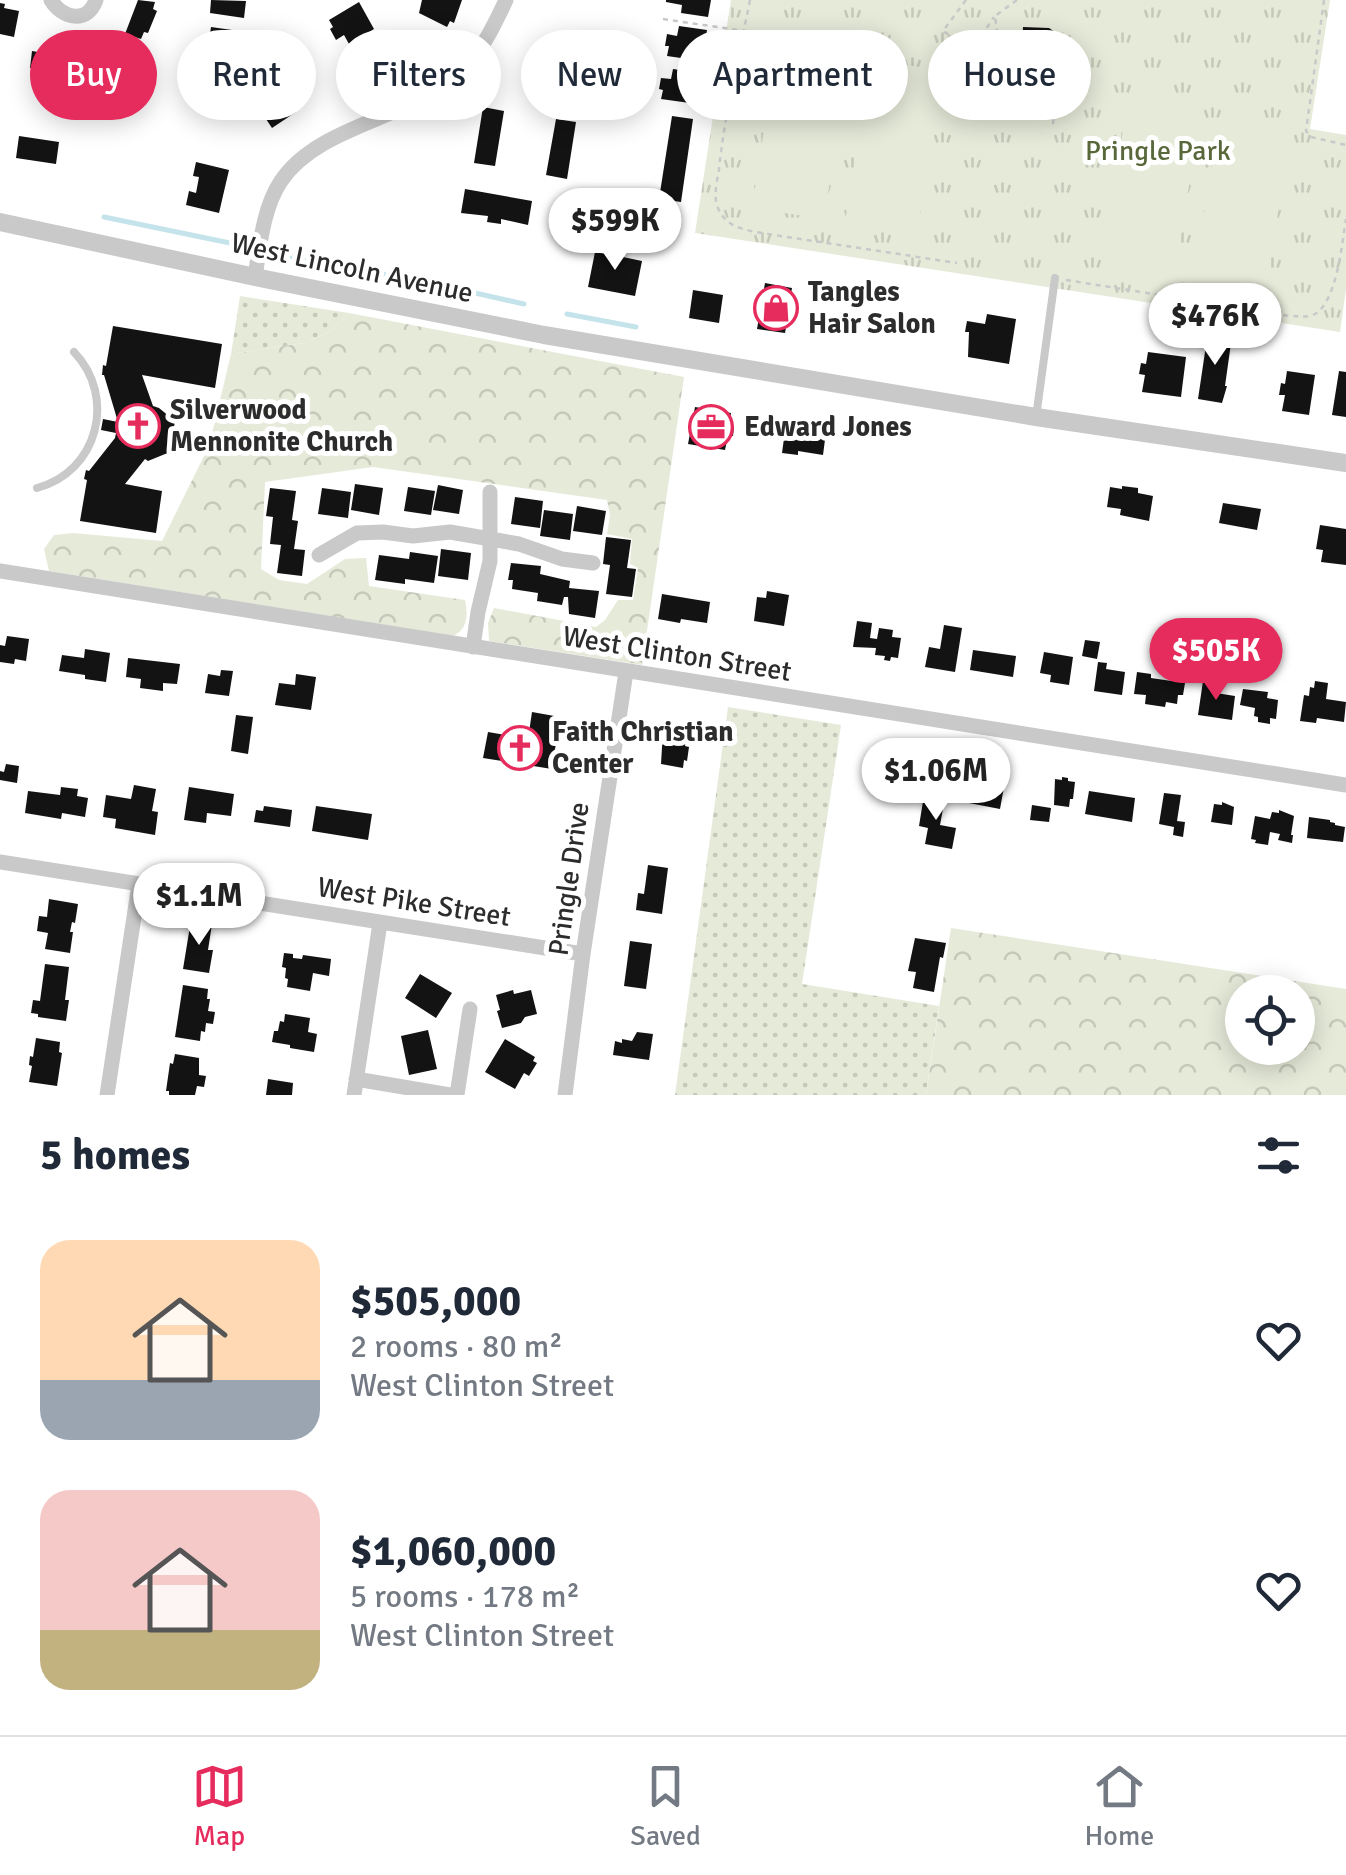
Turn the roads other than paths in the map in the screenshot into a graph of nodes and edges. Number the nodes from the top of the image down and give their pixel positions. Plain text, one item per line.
1 (51, 0) edge
2 (96, 0) edge
3 (506, 0) edge
4 (0, 222) edge
5 (256, 277) junction
6 (1054, 278) road end
7 (74, 352) dead end
8 (1036, 416) junction
9 (1346, 463) edge
10 (37, 488) dead end
11 (490, 492) dead end
12 (490, 539) junction
13 (319, 555) dead end
14 (593, 563) dead end
15 (0, 571) edge
16 (472, 647) junction
17 (626, 672) junction
18 (1346, 785) edge
19 (0, 862) edge
20 (138, 884) junction
21 (380, 922) junction
22 (583, 954) junction
23 (470, 1009) dead end
24 (355, 1087) edge
25 (107, 1095) edge
26 (453, 1095) edge
27 (566, 1095) edge

1 - 2 street
3 - 5 street
4 - 5 street, West Lincoln Avenue
5 - 8 street, West Lincoln Avenue
6 - 8 lane
7 - 10 lane
8 - 9 street, West Lincoln Avenue
11 - 12 street
12 - 13 street
12 - 14 street
12 - 16 street
15 - 16 street, West Clinton Street
16 - 17 street, West Clinton Street
17 - 18 street, West Clinton Street
17 - 22 street, Pringle Drive
19 - 20 street, West Pike Street
20 - 21 street, West Pike Street
20 - 25 street
21 - 22 street, West Pike Street
21 - 24 street
22 - 27 street, Pringle Drive
23 - 26 street
24 - 26 street

